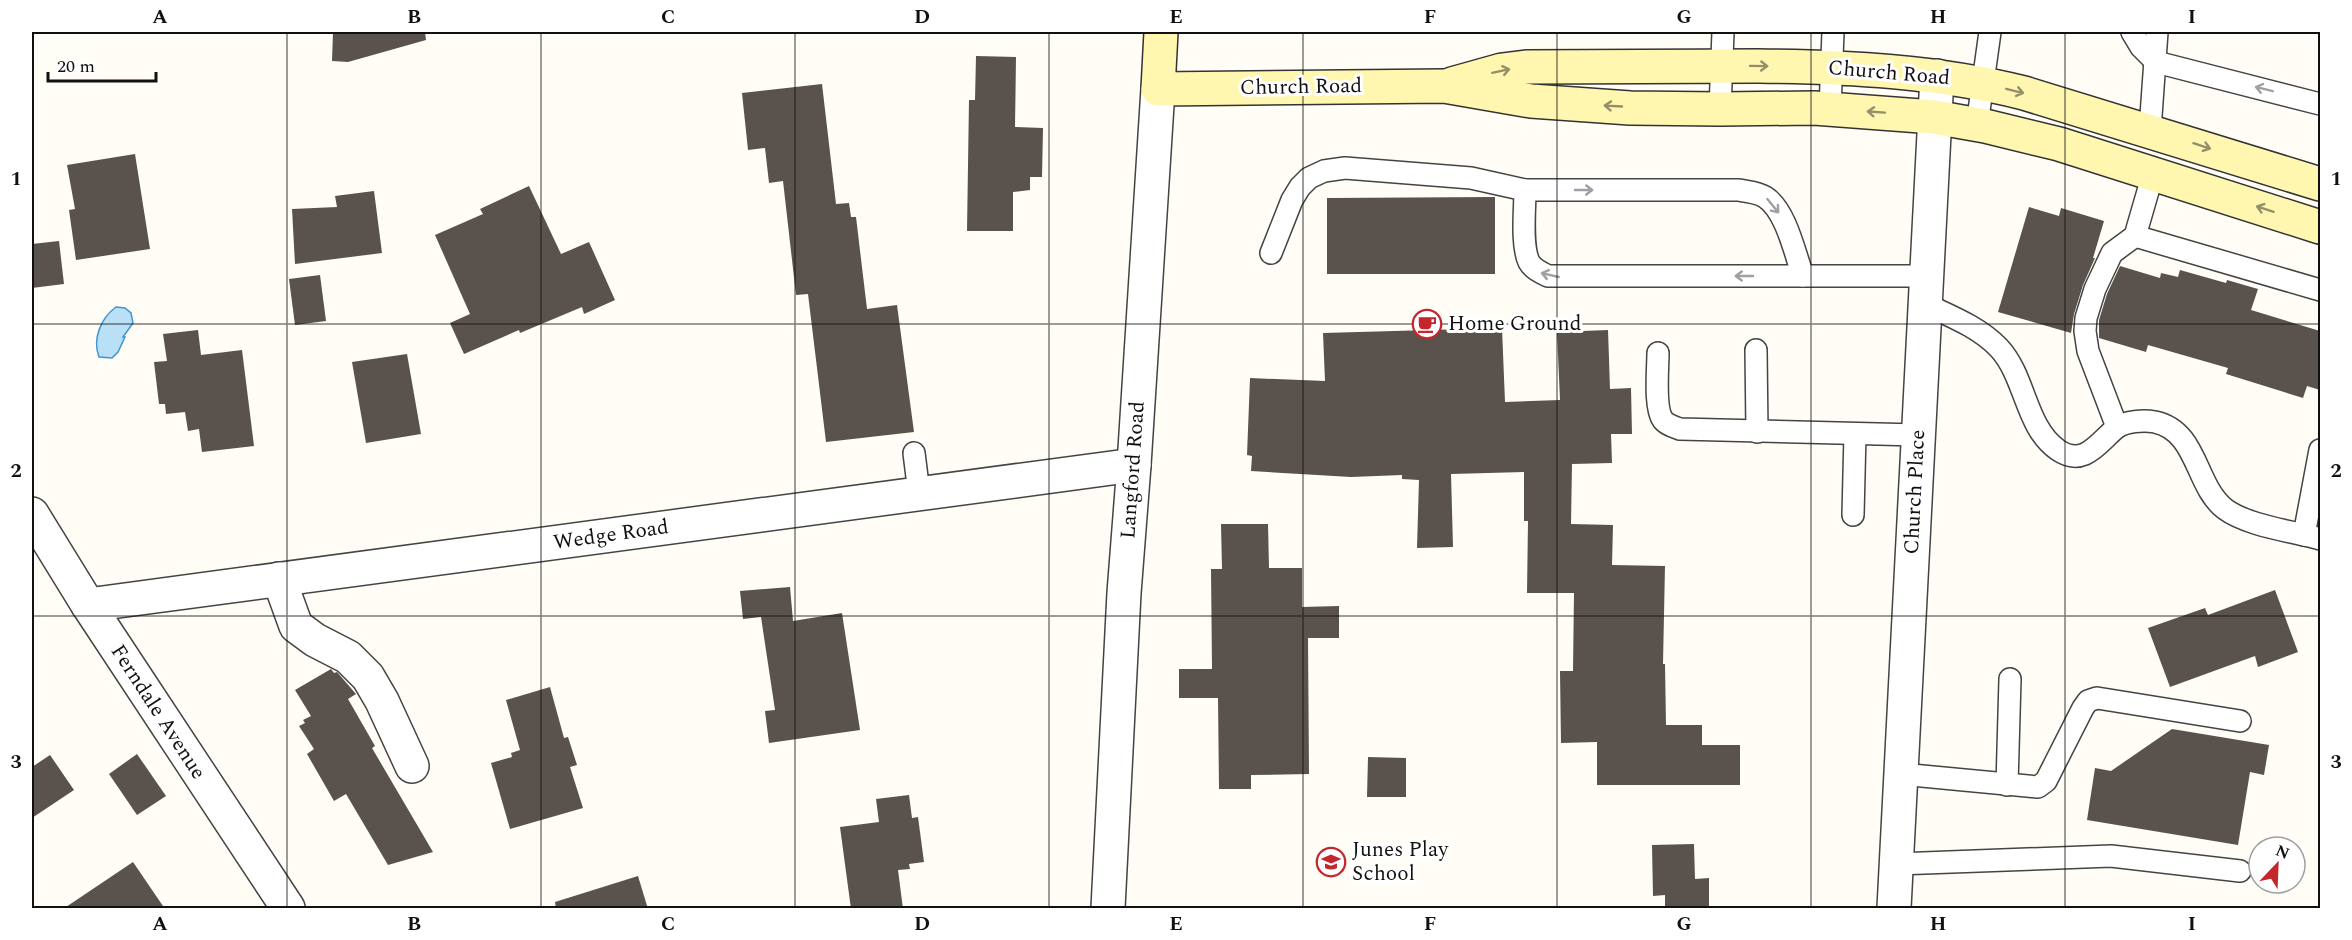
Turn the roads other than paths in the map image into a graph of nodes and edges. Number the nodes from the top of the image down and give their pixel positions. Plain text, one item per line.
1 (1161, 32) edge
2 (1723, 32) edge
3 (1833, 32) edge
4 (1990, 32) edge
5 (2132, 32) edge
6 (2157, 32) edge
7 (2156, 62) junction
8 (1722, 66) junction
9 (1831, 67) junction
10 (1937, 76) junction
11 (1982, 82) junction
12 (1444, 86) junction
13 (1158, 89) junction
14 (2320, 104) edge
15 (1830, 109) junction
16 (1720, 110) junction
17 (1934, 117) junction
18 (1977, 125) junction
19 (2150, 130) junction
20 (2153, 174) junction
21 (2320, 184) edge
22 (1525, 190) junction
23 (2320, 227) edge
24 (2135, 236) junction
25 (1271, 253) dead end
26 (1803, 276) junction
27 (1925, 290) junction
28 (2320, 290) edge
29 (1756, 351) dead end
30 (1659, 353) dead end
31 (2117, 427) junction
32 (1757, 432) junction
33 (1855, 434) junction
34 (1918, 435) junction
35 (2320, 450) edge
36 (914, 453) dead end
37 (1134, 465) junction
38 (919, 493) junction
39 (32, 514) edge
40 (1853, 515) dead end
41 (2312, 537) edge
42 (279, 579) junction
43 (88, 604) junction
44 (2010, 678) dead end
45 (2240, 721) dead end
46 (412, 766) dead end
47 (1901, 774) junction
48 (2007, 785) junction
49 (1897, 864) junction
50 (2240, 871) dead end
51 (288, 909) edge
52 (1108, 909) edge
53 (1894, 909) edge

1 - 13 street, Langford Road
2 - 8 lane
3 - 9 lane
4 - 11 lane
5 - 7 lane
6 - 7 lane
14 -> 7 lane
7 - 19 lane
8 -> 9 street, Church Road
12 -> 8 street, Church Road
8 - 16 lane
9 - 10 street, Church Road
9 - 15 lane
10 - 11 street, Church Road
10 - 17 street, Church Place
11 - 18 lane
11 -> 19 street, Church Road
12 - 13 street, Church Road
16 -> 12 street, Church Road
13 - 37 street, Langford Road
15 - 16 street, Church Road
17 -> 15 street, Church Road
17 - 18 street, Church Road
17 - 27 street, Church Place
18 - 20 street, Church Road
19 -> 21 street, Church Road
23 -> 20 street, Church Road
20 - 24 lane
22 - 25 lane
22 -> 26 lane
26 -> 22 lane
24 - 28 lane
24 - 31 lane
26 - 27 lane
27 - 31 lane
27 - 34 street, Church Place
29 - 32 lane
30 - 32 lane
31 - 41 lane
32 - 33 lane
33 - 34 lane
33 - 40 lane
34 - 47 street, Church Place
35 - 41 lane
36 - 38 lane
37 - 38 street, Wedge Road
37 - 52 street, Langford Road
38 - 42 street, Wedge Road
39 - 43 street, Ferndale Avenue
42 - 43 street, Wedge Road
42 - 46 street
43 - 51 street, Ferndale Avenue
44 - 48 lane
45 - 48 lane
47 - 48 lane
47 - 49 street, Church Place
49 - 50 lane
49 - 53 street, Church Place

